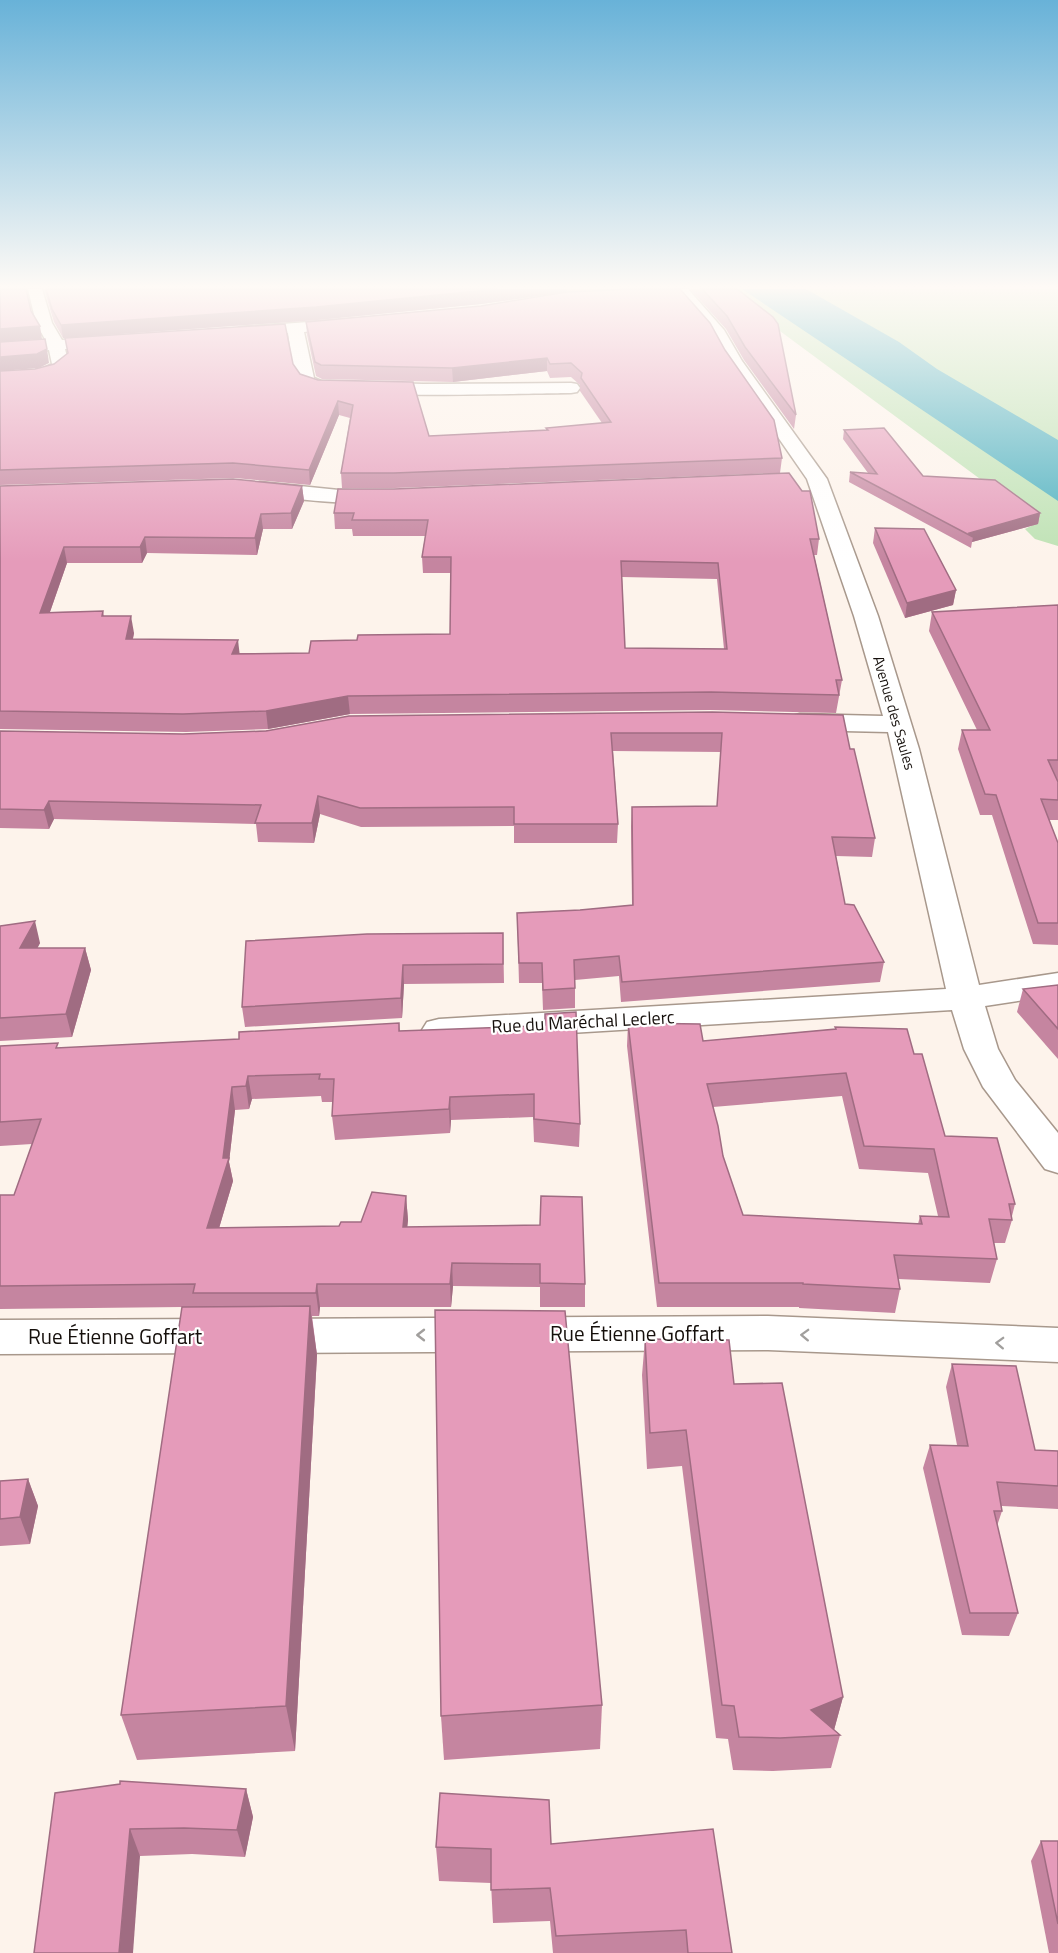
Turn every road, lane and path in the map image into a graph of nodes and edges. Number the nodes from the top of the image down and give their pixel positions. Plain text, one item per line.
1 (307, 380) edge
2 (745, 380) edge
3 (571, 388) dead end
4 (235, 486) edge
5 (407, 496) edge
6 (781, 722) edge
7 (897, 724) junction
8 (1058, 984) edge
9 (966, 998) junction
10 (413, 1032) edge
11 (1058, 1159) edge
12 (0, 1337) edge
13 (1058, 1345) edge

1 - 3 street
2 - 7 street, Avenue des Saules
4 - 5 street
6 - 7 street
7 - 9 street, Avenue des Saules
8 - 9 street, Rue du Maréchal Leclerc
9 - 10 street, Rue du Maréchal Leclerc
9 - 11 street, Avenue des Saules
13 -> 12 street, Rue Étienne Goffart

